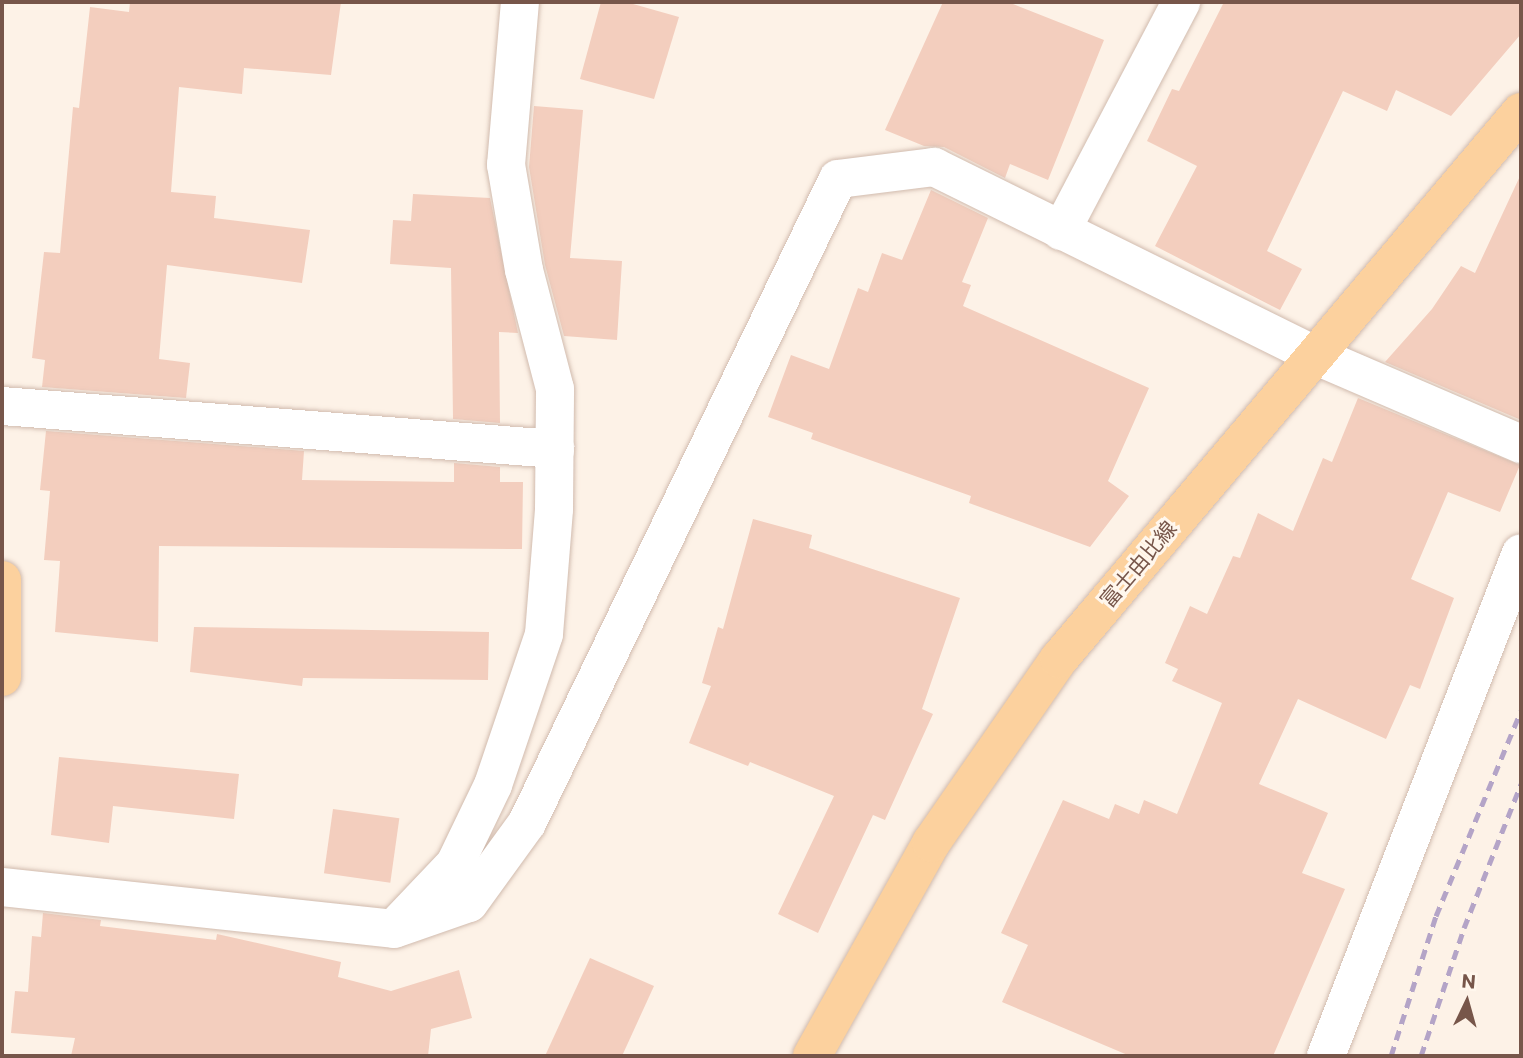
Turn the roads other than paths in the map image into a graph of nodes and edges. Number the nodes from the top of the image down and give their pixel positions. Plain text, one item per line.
1 (520, 2) edge
2 (1181, 2) edge
3 (1521, 112) edge
4 (1060, 231) junction
5 (1312, 354) junction
6 (2, 406) edge
7 (1521, 444) edge
8 (555, 449) junction
9 (1521, 553) edge
10 (2, 580) edge
11 (2, 677) edge
12 (2, 887) edge
13 (394, 929) junction
14 (812, 1056) edge
15 (1326, 1056) edge

1 - 8 street
2 - 4 street
3 - 5 main road, 富士由比線
4 - 5 street
4 - 13 street
5 - 7 street
5 - 14 main road, 富士由比線
6 - 8 street
8 - 13 street
9 - 15 street
10 - 11 main road
12 - 13 street

